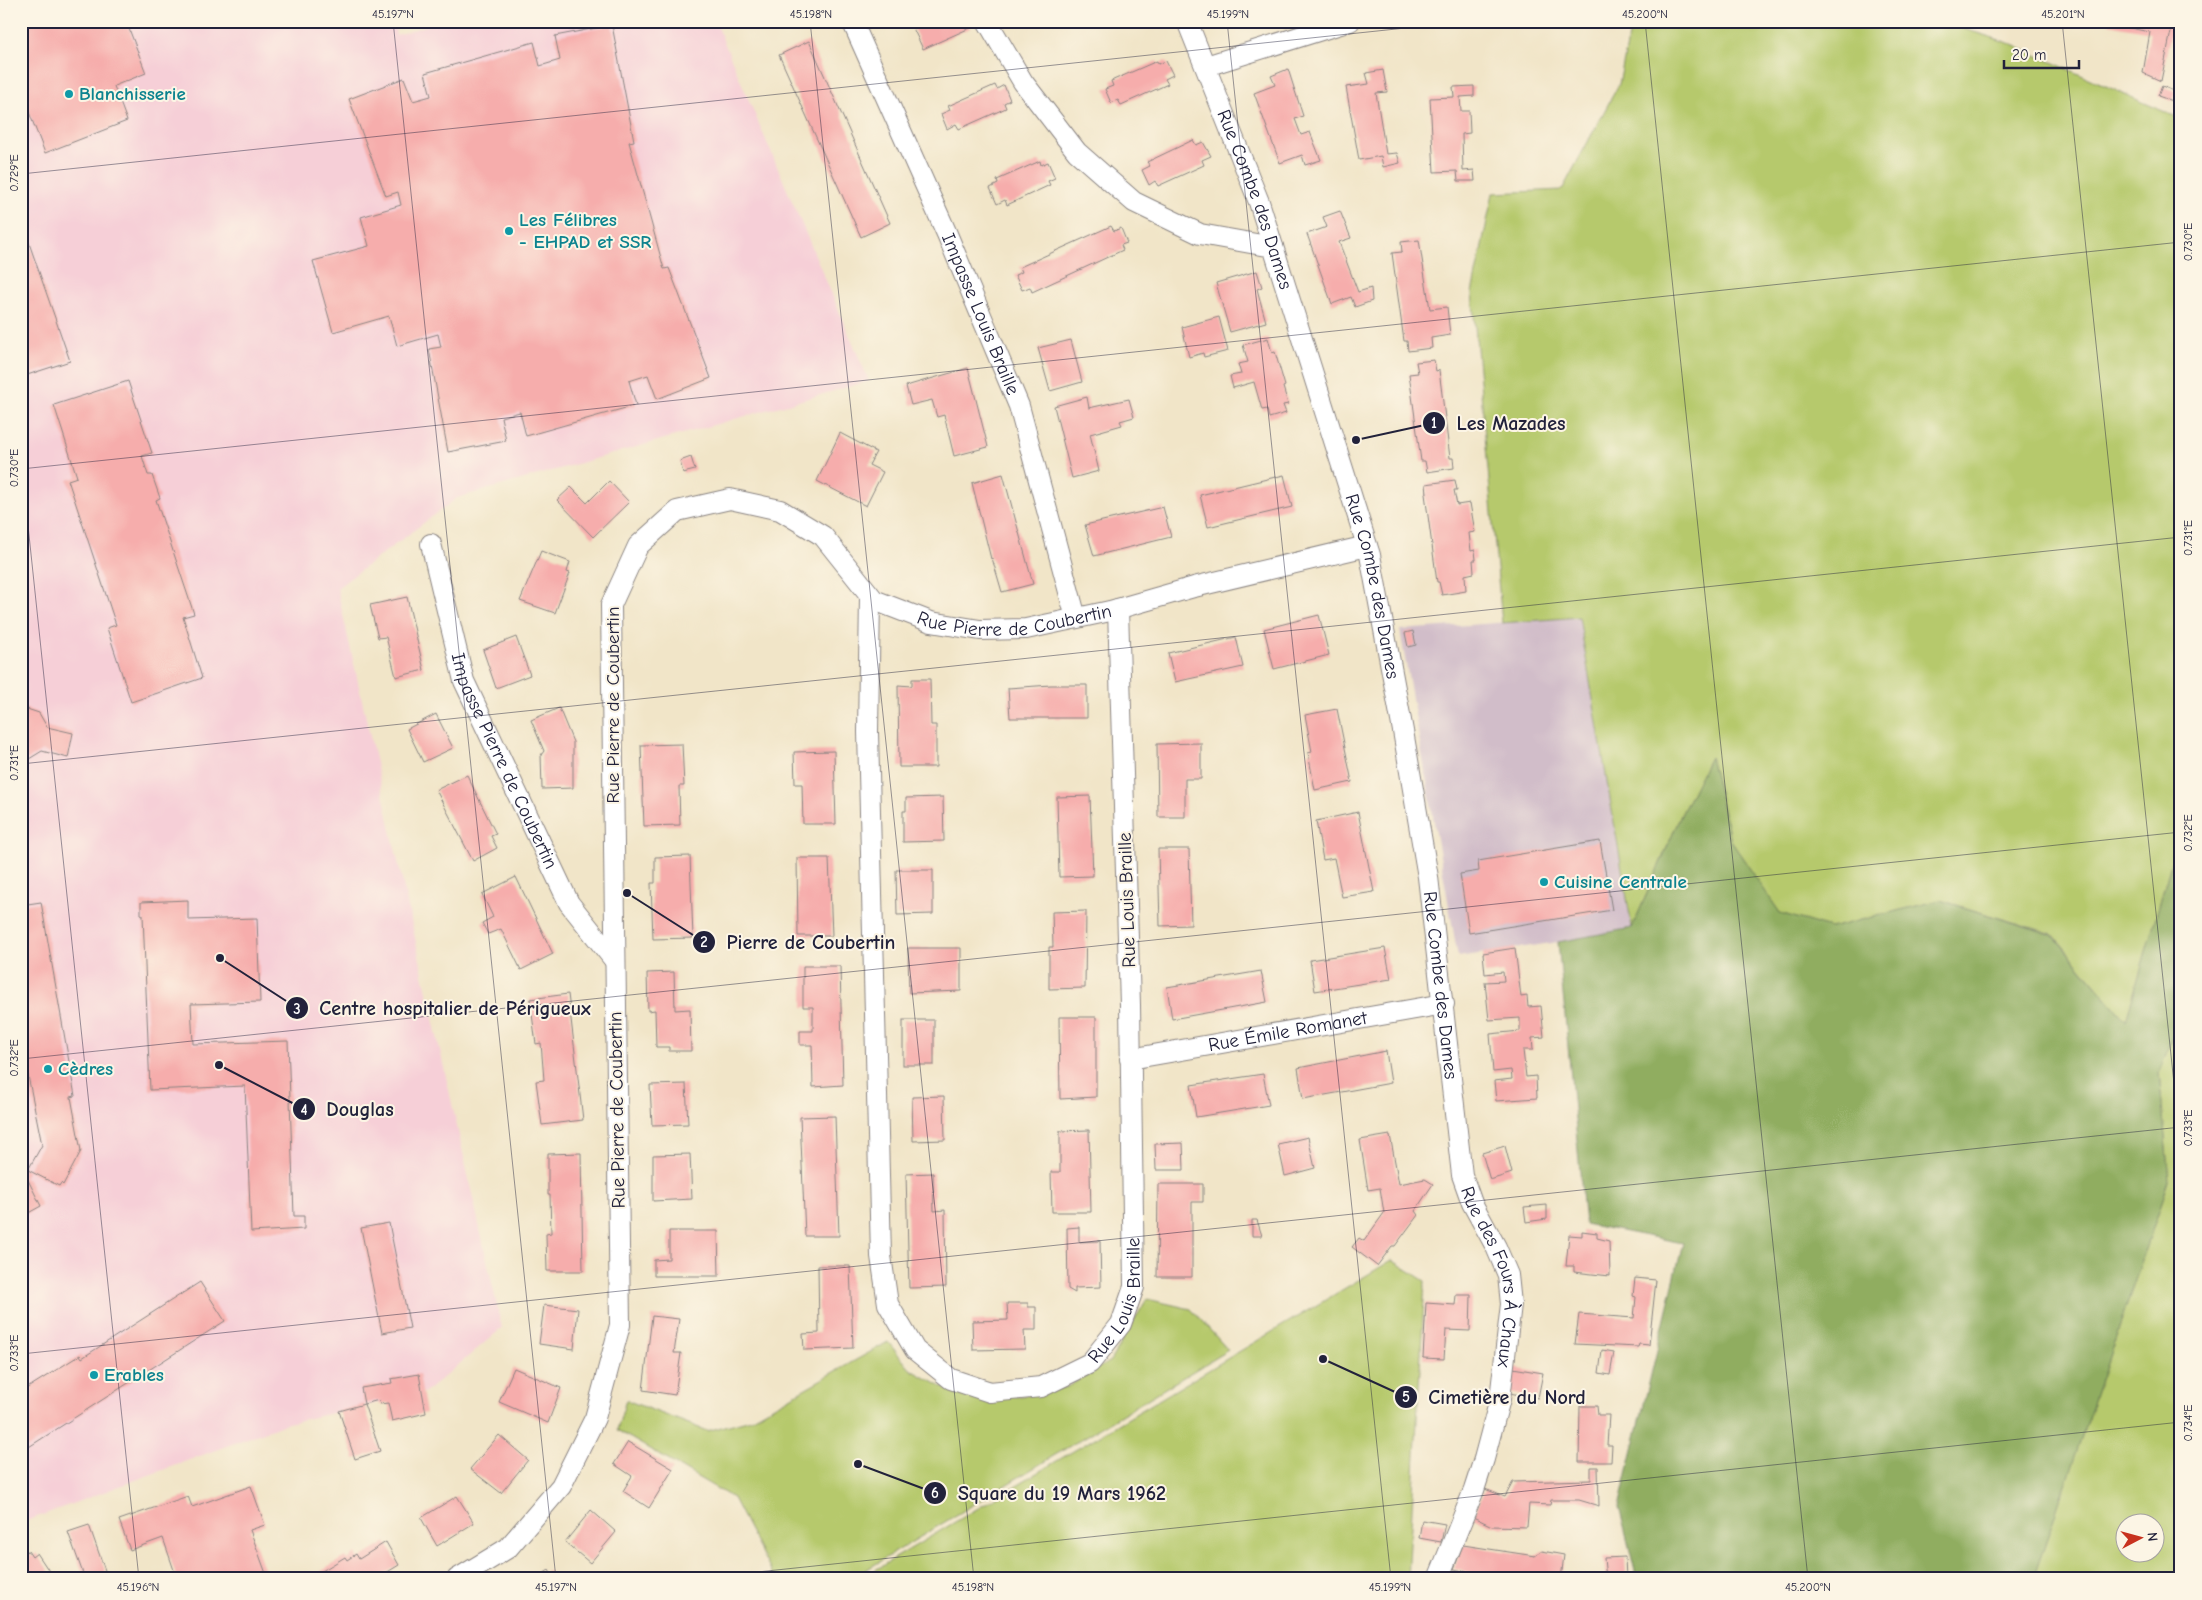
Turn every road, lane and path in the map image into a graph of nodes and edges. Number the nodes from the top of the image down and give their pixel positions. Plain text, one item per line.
1 (852, 21) edge
2 (987, 21) edge
3 (1187, 21) edge
4 (1350, 21) edge
5 (1206, 66) junction
6 (1273, 248) junction
7 (431, 544) dead end
8 (1367, 546) junction
9 (870, 596) junction
10 (1118, 609) junction
11 (1076, 618) junction
12 (615, 961) junction
13 (1444, 1004) junction
14 (1130, 1059) junction
15 (1462, 1175) joint
16 (457, 1579) edge
17 (1438, 1579) edge

1 - 11 street, Impasse Louis Braille
2 - 6 street
3 - 5 street, Rue Combe des Dames
4 - 5 street
5 - 6 street, Rue Combe des Dames
6 - 8 street, Rue Combe des Dames
7 - 12 street, Impasse Pierre de Coubertin
8 - 10 street, Rue Pierre de Coubertin
8 - 13 street, Rue Combe des Dames
9 - 11 street, Rue Pierre de Coubertin
9 - 12 street, Rue Pierre de Coubertin
9 - 14 street, Rue Louis Braille
10 - 11 street, Rue Pierre de Coubertin
10 - 14 street, Rue Louis Braille
12 - 16 street, Rue Pierre de Coubertin
13 - 14 street, Rue Émile Romanet
13 - 15 street, Rue Combe des Dames
15 - 17 street, Rue des Fours À Chaux

